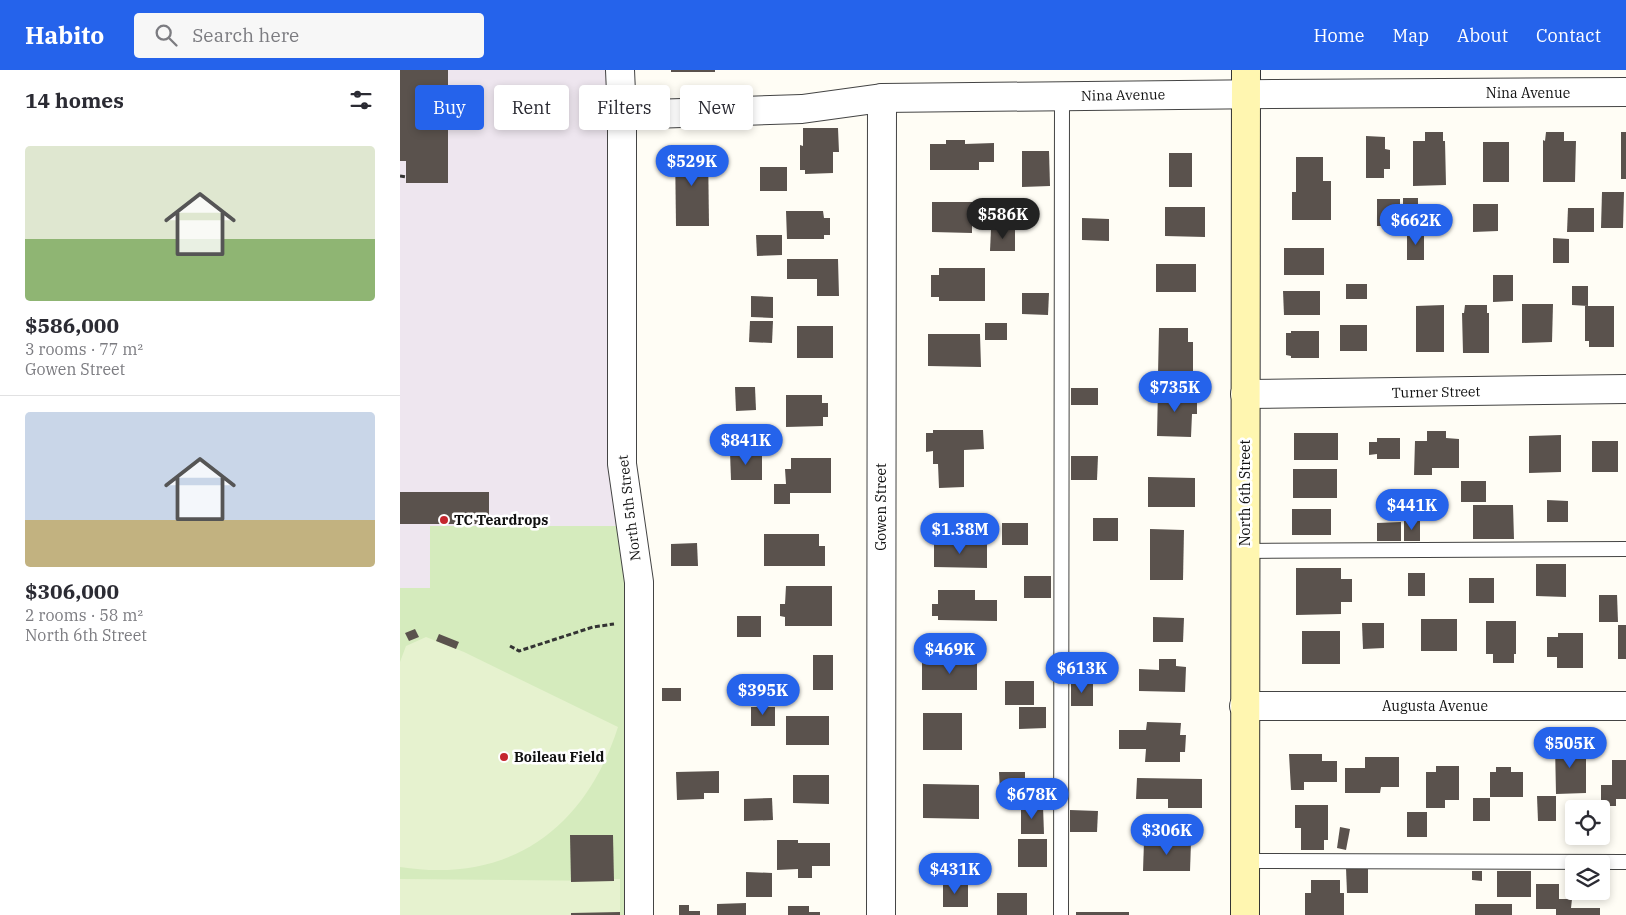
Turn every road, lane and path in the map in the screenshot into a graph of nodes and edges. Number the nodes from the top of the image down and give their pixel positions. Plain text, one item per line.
1 (620, 70) edge
2 (1246, 82) edge
3 (621, 85) edge
4 (1626, 92) edge
5 (1062, 96) junction
6 (882, 98) junction
7 (670, 113) edge
8 (622, 130) edge
9 (400, 176) edge
10 (406, 177) dead end
11 (1626, 390) edge
12 (1245, 394) junction
13 (1626, 549) edge
14 (1245, 551) junction
15 (619, 624) dead end
16 (510, 646) dead end
17 (1244, 706) junction
18 (1626, 706) edge
19 (1245, 861) junction
20 (1626, 862) edge
21 (639, 915) edge
22 (881, 915) edge
23 (1062, 915) edge
24 (1245, 915) edge

1 - 3 street, North 5th Street
2 - 4 street, Nina Avenue
2 - 5 street, Nina Avenue
2 - 12 main road, North 6th Street
5 - 6 street, Nina Avenue
5 - 23 lane
6 - 7 street, Nina Avenue
6 - 22 street, Gowen Street
8 - 21 street, North 5th Street
9 - 10 path
11 - 12 street, Turner Street
12 - 14 main road, North 6th Street
13 - 14 lane
14 - 17 main road, North 6th Street
15 - 16 path
17 - 18 street, Augusta Avenue
17 - 19 main road, North 6th Street
19 - 20 lane
19 - 24 main road, North 6th Street

